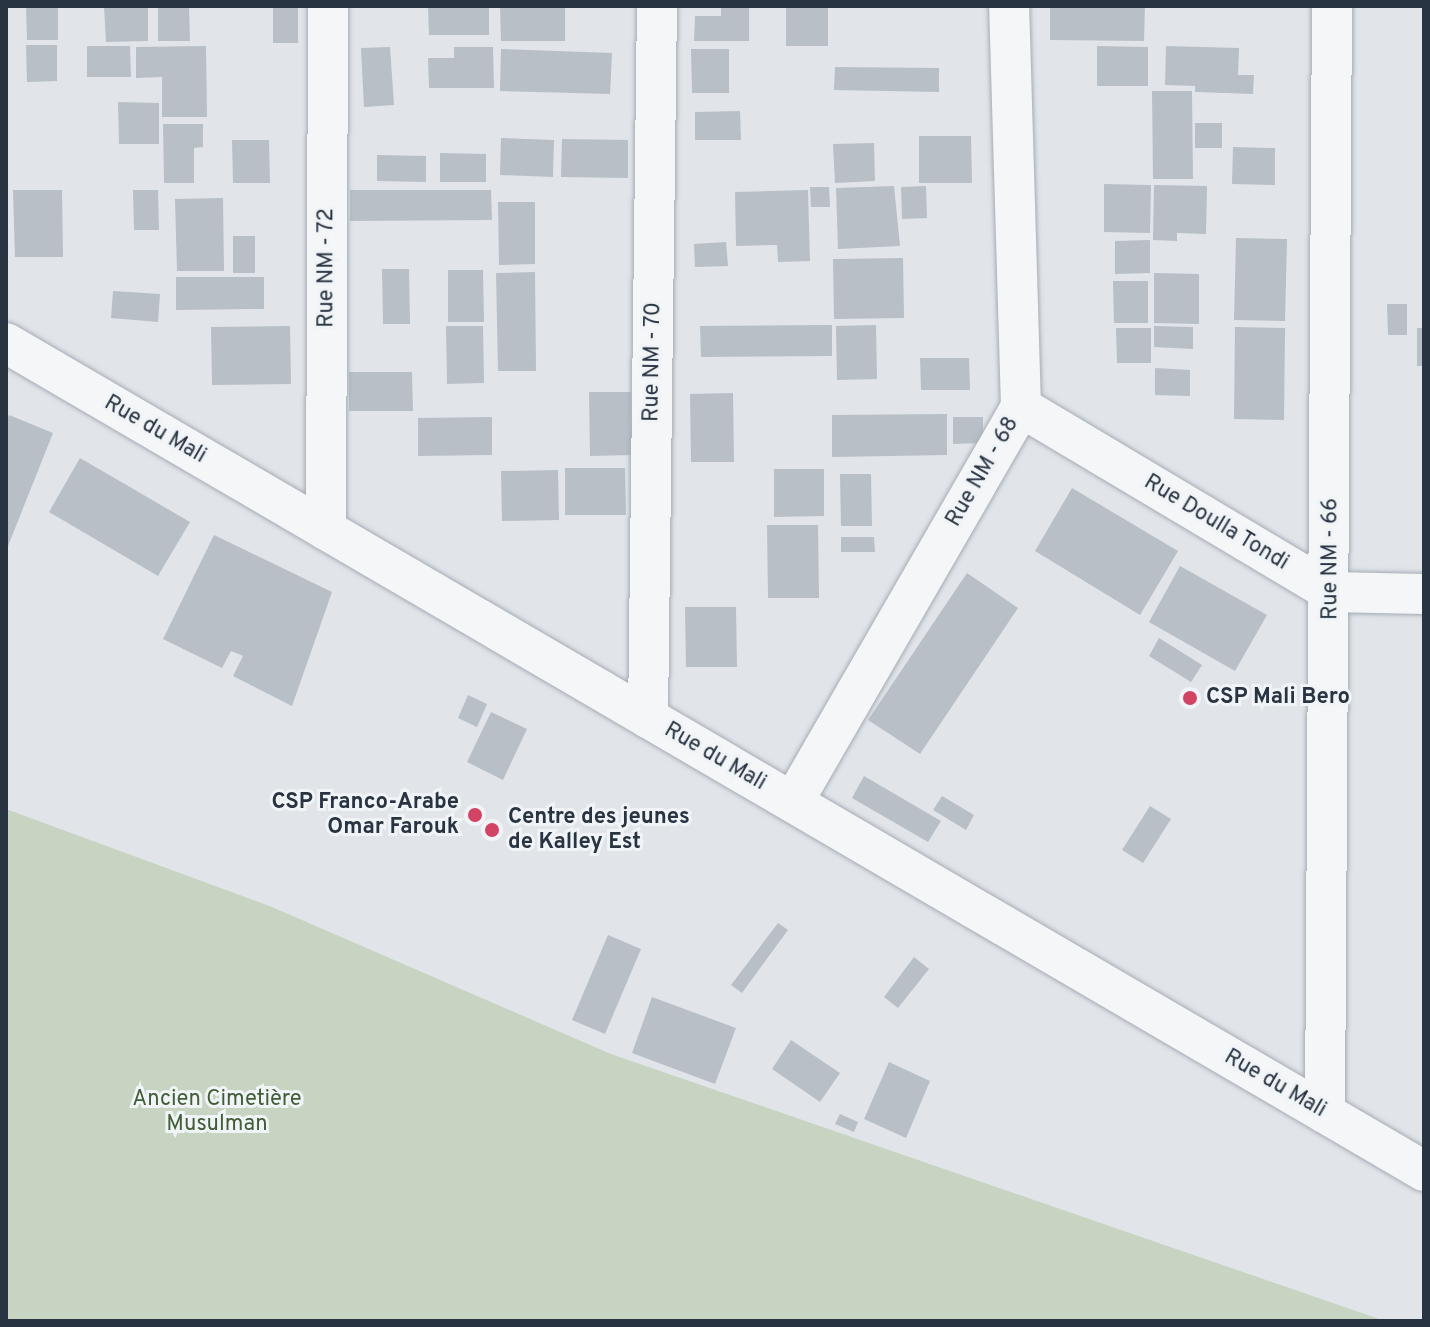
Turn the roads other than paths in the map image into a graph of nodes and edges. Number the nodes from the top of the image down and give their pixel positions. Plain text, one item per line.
1 (328, 6) edge
2 (657, 6) edge
3 (1009, 6) edge
4 (1332, 6) edge
5 (6, 343) edge
6 (1021, 407) junction
7 (326, 530) junction
8 (1331, 592) junction
9 (1424, 594) edge
10 (648, 718) junction
11 (793, 802) junction
12 (1325, 1113) junction
13 (1424, 1171) edge

1 - 7 street, Rue NM - 72
2 - 10 street, Rue NM - 70
3 - 6 street, Rue NM - 68
4 - 8 street, Rue NM - 66
5 - 7 street, Rue du Mali
6 - 8 street, Rue Doulla Tondi
6 - 11 street, Rue NM - 68
7 - 10 street, Rue du Mali
8 - 9 street, Rue Doulla Tondi
8 - 12 street, Rue NM - 66
10 - 11 street, Rue du Mali
11 - 12 street, Rue du Mali
12 - 13 street, Rue du Mali

